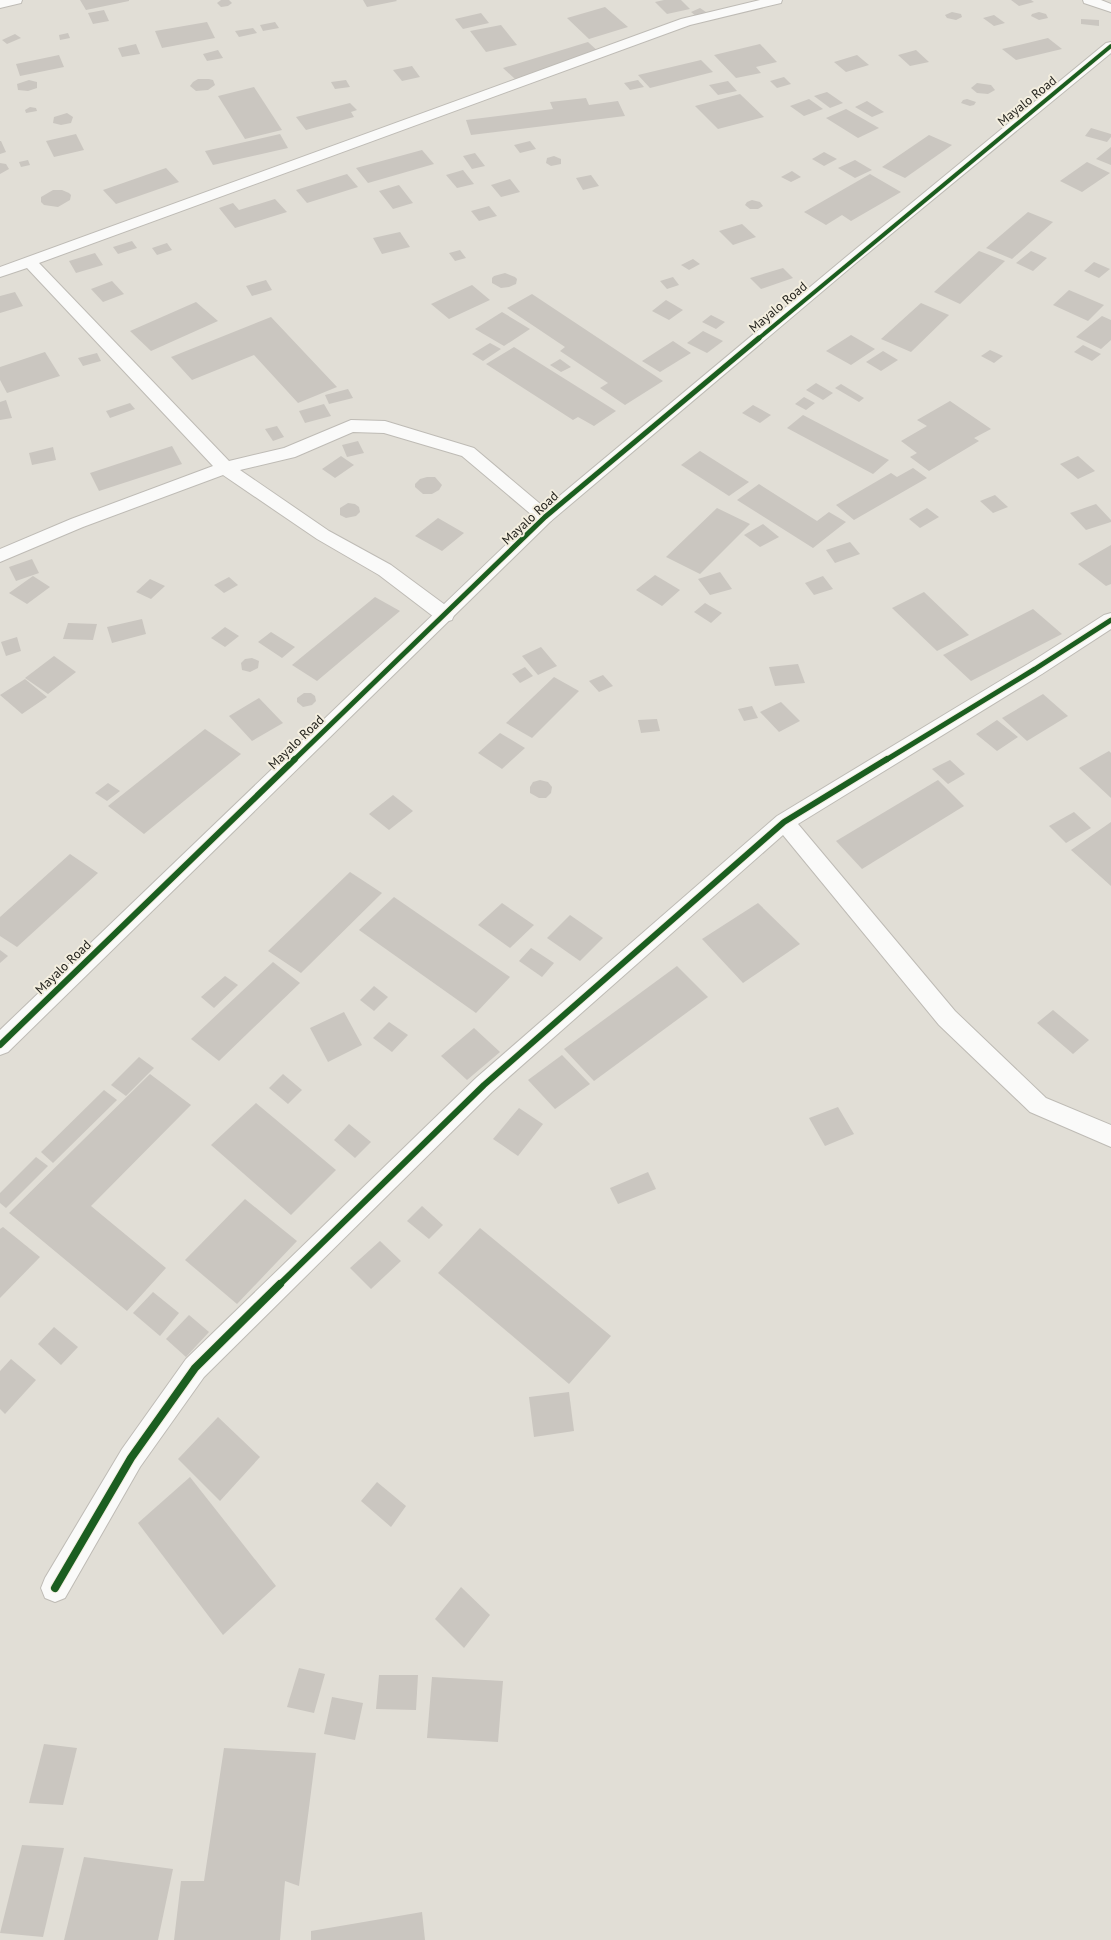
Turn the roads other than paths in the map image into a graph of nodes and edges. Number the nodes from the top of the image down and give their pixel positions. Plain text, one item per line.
1 (16, 0) edge
2 (776, 0) edge
3 (1088, 0) edge
4 (0, 4) edge
5 (1111, 8) edge
6 (1111, 46) edge
7 (30, 262) junction
8 (0, 272) edge
9 (225, 468) junction
10 (545, 517) junction
11 (0, 556) edge
12 (445, 615) junction
13 (1111, 620) edge
14 (784, 822) junction
15 (0, 1045) edge
16 (1111, 1136) edge
17 (55, 1588) dead end

1 - 4 street
2 - 7 street
3 - 5 street
6 - 10 street, Mayalo Road
7 - 8 street
7 - 9 street
9 - 10 street
9 - 11 street
9 - 12 street
10 - 12 street, Mayalo Road
12 - 15 street, Mayalo Road
13 - 14 street
14 - 16 street
14 - 17 street

